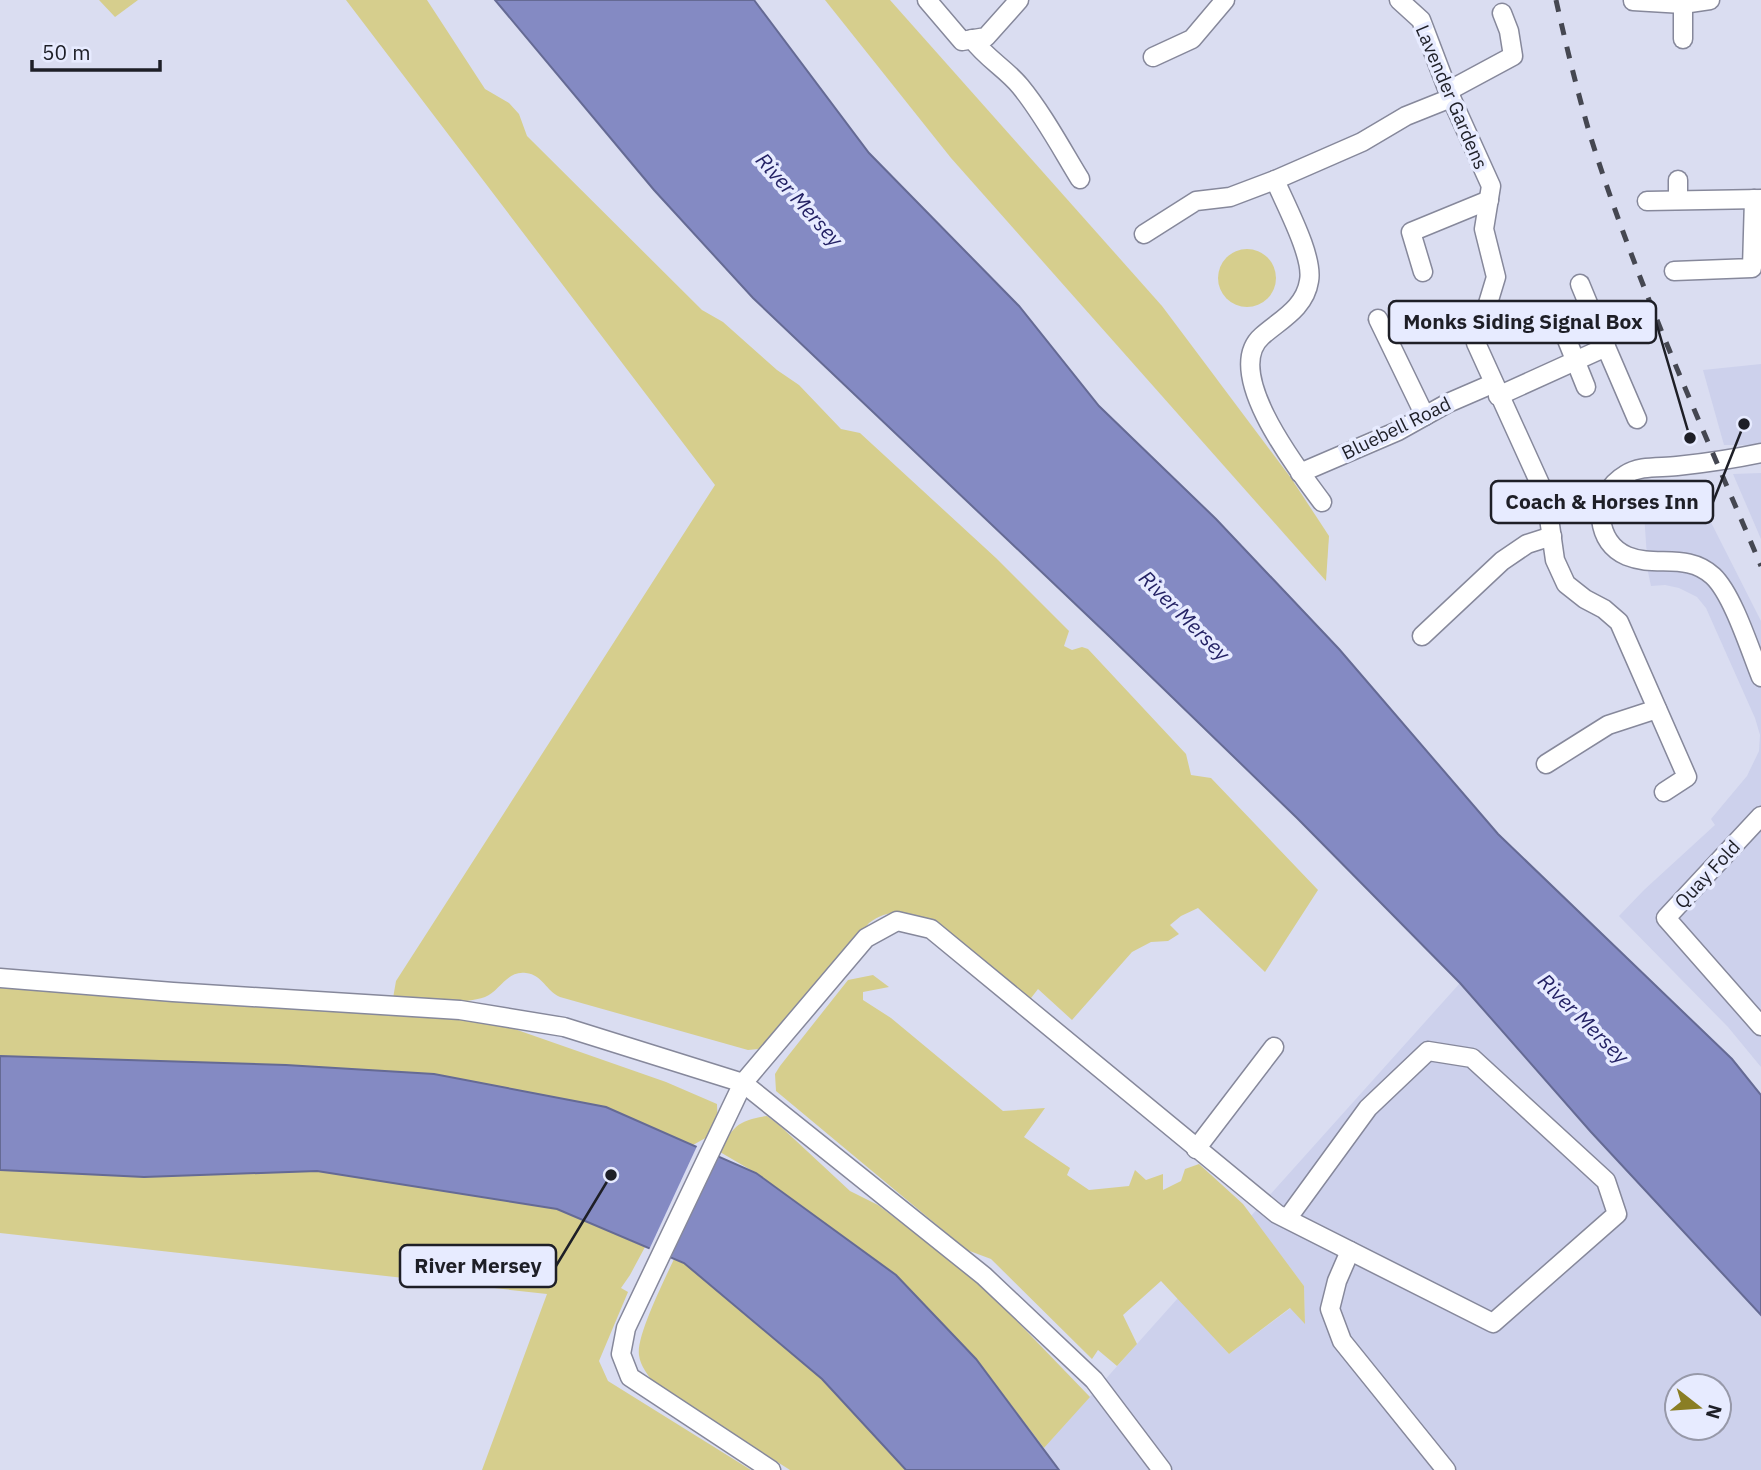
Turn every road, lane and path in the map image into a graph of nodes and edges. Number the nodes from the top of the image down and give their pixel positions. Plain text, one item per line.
1 (926, 0) edge
2 (1019, 0) edge
3 (1225, 0) edge
4 (1399, 0) edge
5 (1710, 0) edge
6 (1633, 1) edge
7 (1683, 4) junction
8 (1502, 13) dead end
9 (972, 39) junction
10 (1683, 39) dead end
11 (1153, 57) dead end
12 (1449, 95) junction
13 (1080, 179) dead end
14 (1275, 180) junction
15 (1678, 180) dead end
16 (1758, 199) edge
17 (1489, 200) junction
18 (1678, 200) junction
19 (1647, 201) dead end
20 (1144, 234) dead end
21 (1674, 271) dead end
22 (1423, 272) dead end
23 (1580, 284) dead end
24 (1378, 319) dead end
25 (1565, 335) dead end
26 (1606, 347) junction
27 (1576, 361) junction
28 (1586, 387) dead end
29 (1495, 390) junction
30 (1425, 416) junction
31 (1637, 419) dead end
32 (1761, 453) edge
33 (1300, 473) junction
34 (1322, 502) dead end
35 (1552, 536) junction
36 (1422, 636) dead end
37 (1761, 677) edge
38 (1657, 709) junction
39 (1546, 764) dead end
40 (1664, 792) dead end
41 (1761, 816) edge
42 (0, 978) edge
43 (1761, 1026) edge
44 (1274, 1047) dead end
45 (743, 1083) junction
46 (1196, 1149) junction
47 (1287, 1219) junction
48 (1350, 1251) junction
49 (771, 1470) edge
50 (1162, 1470) edge
51 (1446, 1470) edge

1 - 9 street
2 - 9 street
3 - 11 street
4 - 12 street, Lavender Gardens
5 - 7 street
6 - 7 street
7 - 10 street
8 - 12 street
9 - 13 street
12 - 14 street
12 - 17 street, Lavender Gardens
14 - 20 street
14 - 33 street
15 - 18 street
16 - 18 street
16 - 21 street
17 - 22 street
17 - 29 street, Lavender Gardens
18 - 19 street
23 - 26 street
24 - 30 street
25 - 27 street
26 - 27 street, Bluebell Road
26 - 31 street
27 - 28 street
27 - 29 street, Bluebell Road
29 - 30 street, Bluebell Road
29 - 35 street, Lavender Gardens
30 - 33 street, Bluebell Road
32 - 37 street
33 - 34 street
35 - 36 street
35 - 38 street, Lavender Gardens
38 - 39 street
38 - 40 street, Lavender Gardens
41 - 43 street, Quay Fold
42 - 45 street
44 - 46 street
45 - 46 street
45 - 49 street
45 - 50 street
46 - 47 street
47 - 48 street
47 - 48 street
48 - 51 street

